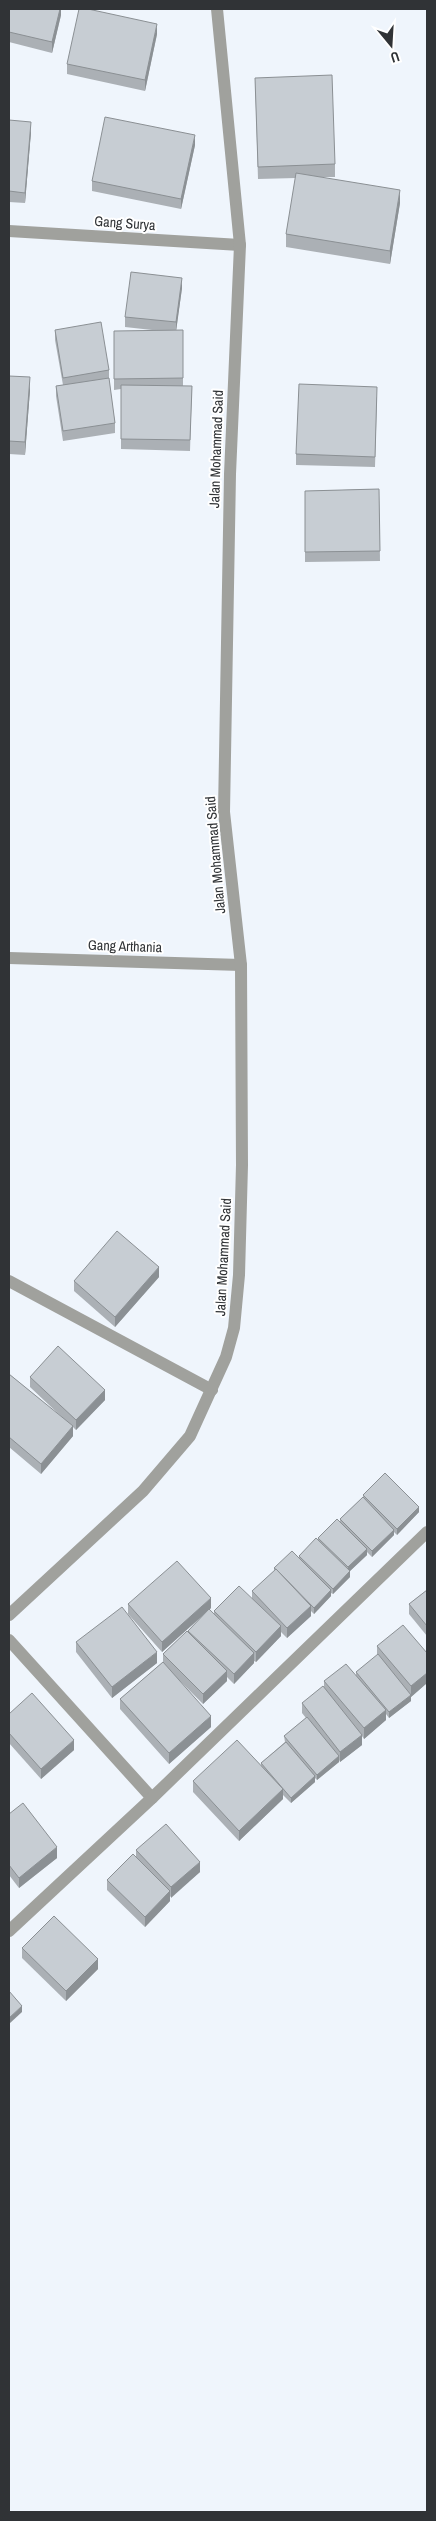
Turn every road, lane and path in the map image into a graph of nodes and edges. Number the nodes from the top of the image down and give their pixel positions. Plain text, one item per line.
1 (217, 9) edge
2 (9, 230) edge
3 (240, 245) junction
4 (9, 958) edge
5 (241, 965) junction
6 (9, 1281) edge
7 (212, 1390) junction
8 (427, 1532) edge
9 (9, 1615) edge
10 (9, 1640) edge
11 (152, 1798) junction
12 (9, 1931) edge

1 - 3 street, Jalan Mohammad Said
2 - 3 street, Gang Surya
3 - 5 street, Jalan Mohammad Said
4 - 5 street, Gang Arthania
5 - 7 street, Jalan Mohammad Said
6 - 7 street
7 - 9 street, Jalan Mohammad Said
8 - 11 street
10 - 11 street
11 - 12 street

